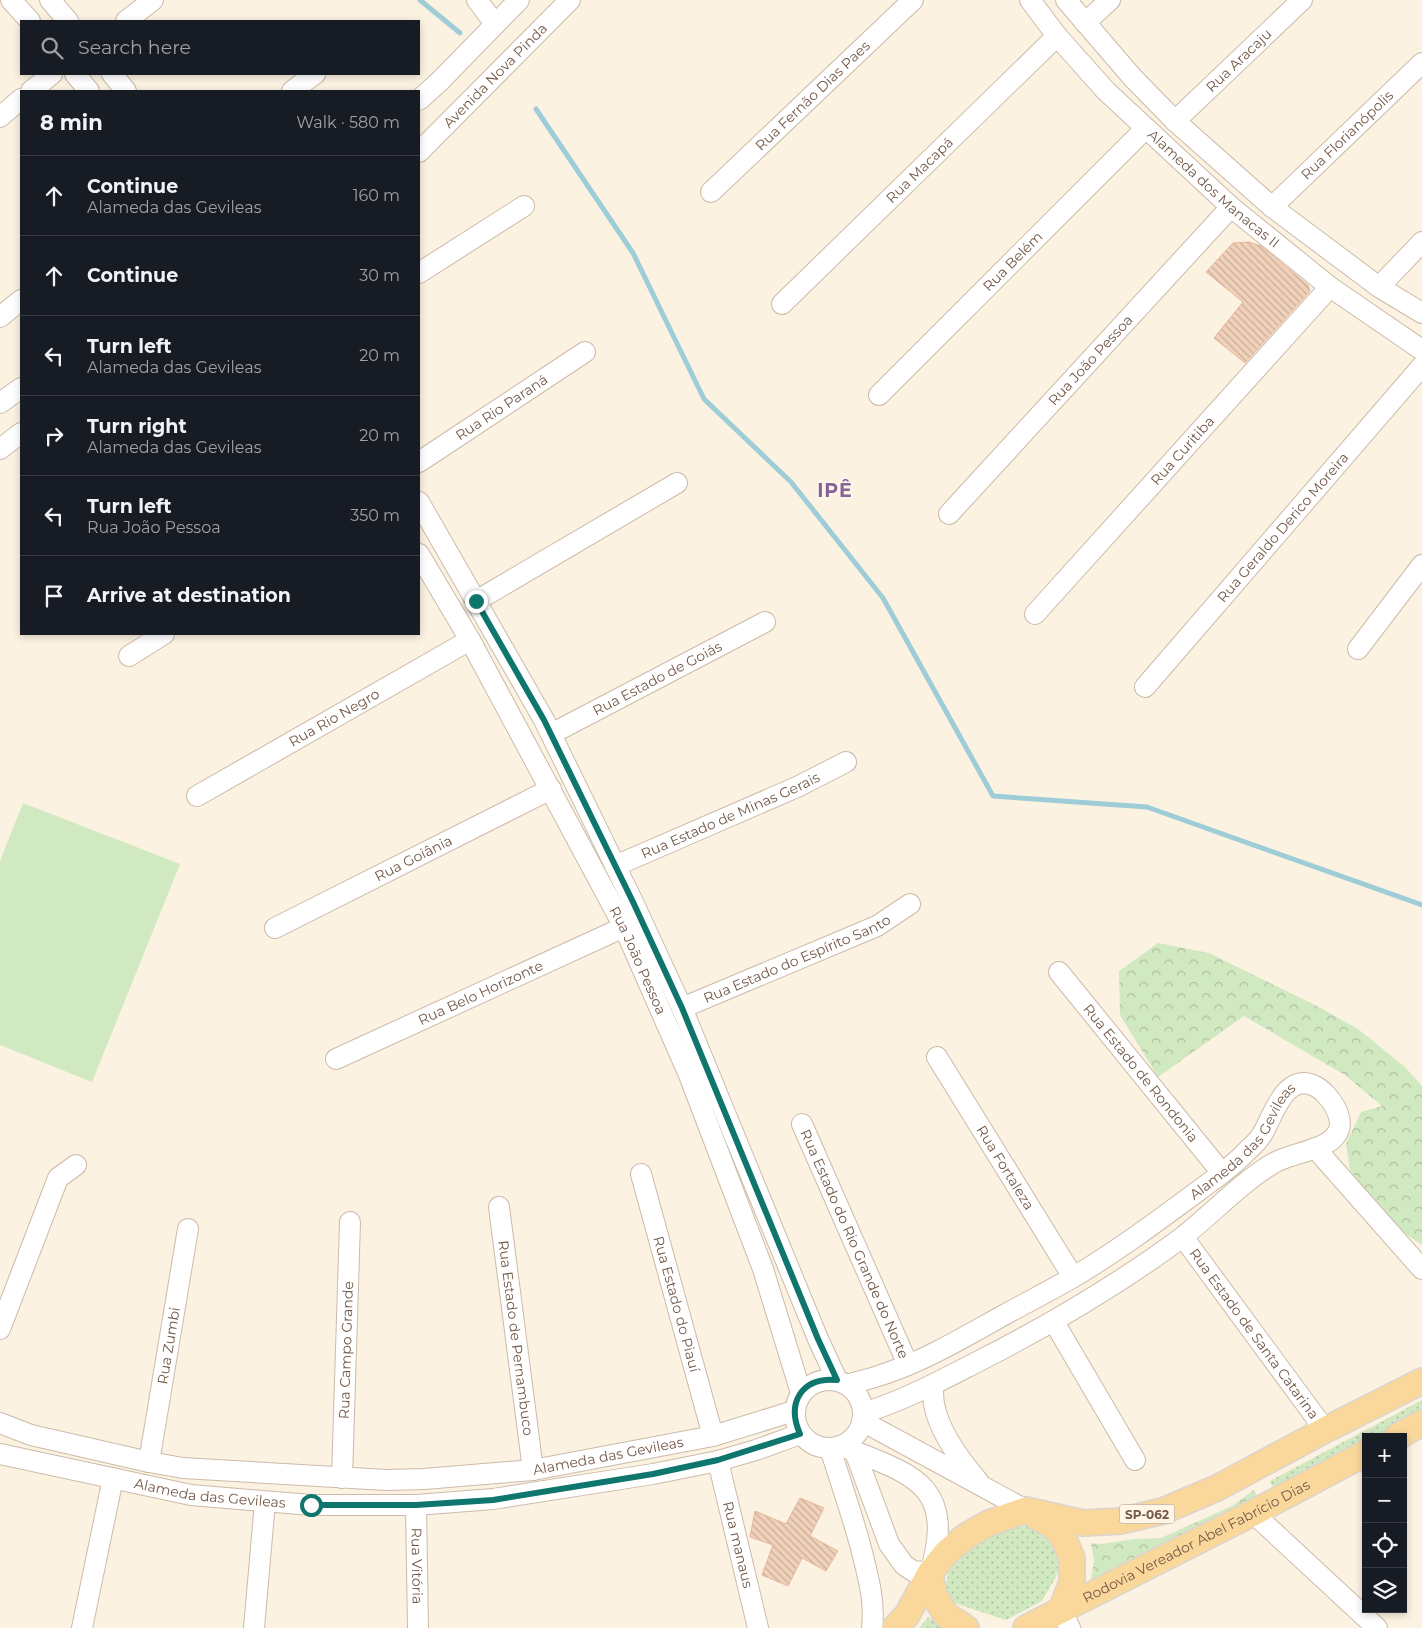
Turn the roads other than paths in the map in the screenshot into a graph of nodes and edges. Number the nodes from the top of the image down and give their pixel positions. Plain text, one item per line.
1 (11, 0) edge
2 (50, 0) edge
3 (152, 0) edge
4 (477, 0) edge
5 (519, 0) edge
6 (570, 0) edge
7 (914, 0) edge
8 (1030, 0) edge
9 (1066, 0) edge
10 (1110, 0) edge
11 (1302, 0) edge
12 (29, 20) edge
13 (67, 20) edge
14 (127, 20) edge
15 (1085, 23) junction
16 (495, 24) junction
17 (1057, 36) junction
18 (1422, 63) edge
19 (51, 75) edge
20 (76, 75) edge
21 (113, 75) edge
22 (314, 75) edge
23 (32, 90) edge
24 (88, 90) edge
25 (125, 90) edge
26 (293, 90) edge
27 (420, 99) edge
28 (20, 100) edge
29 (0, 117) edge
30 (1175, 121) junction
31 (1146, 128) junction
32 (420, 151) edge
33 (711, 192) dead end
34 (524, 206) dead end
35 (1231, 207) junction
36 (1272, 207) junction
37 (1315, 239) junction
38 (1422, 242) edge
39 (1298, 260) junction
40 (420, 272) edge
41 (1330, 286) junction
42 (1379, 287) junction
43 (20, 301) edge
44 (782, 304) dead end
45 (1422, 313) edge
46 (0, 317) edge
47 (1422, 350) edge
48 (585, 352) dead end
49 (1422, 366) edge
50 (20, 389) edge
51 (879, 395) dead end
52 (0, 403) edge
53 (20, 434) edge
54 (0, 449) edge
55 (420, 461) edge
56 (677, 483) dead end
57 (420, 504) edge
58 (949, 514) dead end
59 (420, 556) edge
60 (1422, 565) edge
61 (476, 601) junction
62 (1035, 614) dead end
63 (765, 622) dead end
64 (162, 635) edge
65 (470, 640) junction
66 (1358, 648) dead end
67 (129, 656) dead end
68 (1145, 688) dead end
69 (551, 734) junction
70 (846, 762) dead end
71 (551, 789) junction
72 (197, 796) dead end
73 (615, 866) junction
74 (910, 904) dead end
75 (624, 927) junction
76 (275, 928) dead end
77 (1060, 972) dead end
78 (682, 1008) junction
79 (937, 1057) dead end
80 (336, 1059) dead end
81 (802, 1124) dead end
82 (1315, 1148) junction
83 (76, 1165) dead end
84 (1222, 1173) junction
85 (641, 1174) dead end
86 (499, 1207) dead end
87 (350, 1222) dead end
88 (188, 1229) dead end
89 (1183, 1237) junction
90 (1422, 1269) edge
91 (1073, 1277) junction
92 (1054, 1322) junction
93 (0, 1329) edge
94 (908, 1365) junction
95 (1422, 1381) edge
96 (842, 1382) junction
97 (933, 1385) junction
98 (798, 1402) junction
99 (863, 1417) junction
100 (0, 1423) edge
101 (1422, 1423) edge
102 (1326, 1430) junction
103 (1404, 1433) edge
104 (800, 1434) junction
105 (713, 1436) junction
106 (842, 1449) junction
107 (0, 1454) edge
108 (1362, 1455) edge
109 (718, 1460) junction
110 (1135, 1460) dead end
111 (149, 1462) junction
112 (533, 1470) junction
113 (113, 1478) junction
114 (342, 1478) junction
115 (984, 1488) junction
116 (265, 1502) junction
117 (416, 1505) junction
118 (1026, 1510) junction
119 (1253, 1513) junction
120 (930, 1573) junction
121 (1065, 1619) edge
122 (82, 1628) edge
123 (254, 1628) edge
124 (418, 1628) edge
125 (758, 1628) edge
126 (872, 1628) edge
127 (895, 1628) edge
128 (966, 1628) edge
129 (1026, 1628) edge
130 (1377, 1628) edge

1 - 12 street
2 - 13 street
3 - 14 street
4 - 16 street
5 - 16 street
6 - 32 street, Avenida Nova Pinda
7 - 33 street, Rua Fernão Dias Paes
8 - 17 street, Alameda dos Manacas II
9 - 15 street, Alameda dos Manacas II
10 - 15 street
11 - 30 street, Rua Aracaju
15 - 30 street, Alameda dos Manacas II
16 - 27 street
17 - 31 street, Alameda dos Manacas II
17 - 44 street, Rua Macapá
18 - 36 street, Rua Florianópolis
19 - 23 street
20 - 24 street
21 - 25 street
22 - 26 street
28 - 29 street
30 - 36 street, Alameda dos Manacas II
31 - 35 street, Alameda dos Manacas II
31 - 51 street, Rua Belém
34 - 40 street
35 - 39 street, Alameda dos Manacas II
35 - 58 street, Rua João Pessoa
36 - 37 street, Alameda dos Manacas II
37 - 39 street
37 - 42 street, Alameda dos Manacas II
38 - 42 street
39 - 41 street, Alameda dos Manacas II
41 - 47 street, Alameda dos Manacas II
41 - 62 street, Rua Curitiba
42 - 45 street, Alameda dos Manacas II
43 - 46 street
48 - 55 street, Rua Rio Paraná
49 - 68 street, Rua Geraldo Derico Moreira
50 - 52 street
53 - 54 street
56 - 61 street
57 - 61 street, Rua João Pessoa
59 - 65 street, Rua João Pessoa
60 - 66 street
61 - 69 street, Rua João Pessoa
63 - 69 street, Rua Estado de Goiás
64 - 67 street
65 - 71 street, Rua João Pessoa
65 - 72 street, Rua Rio Negro
69 - 73 street, Rua João Pessoa
70 - 73 street, Rua Estado de Minas Gerais
71 - 75 street, Rua João Pessoa
71 - 76 street, Rua Goiânia
73 - 78 street, Rua João Pessoa
74 - 78 street, Rua Estado do Espírito Santo
75 - 80 street, Rua Belo Horizonte
75 - 98 street, Rua João Pessoa
77 - 84 street, Rua Estado de Rondonia
78 - 96 street, Rua João Pessoa
79 - 91 street, Rua Fortaleza
81 - 94 street, Rua Estado do Rio Grande do Norte
82 - 84 street, Alameda das Gevileas
82 - 89 street, Alameda das Gevileas
82 - 90 street
83 - 93 street
84 - 91 street, Alameda das Gevileas
85 - 105 street, Rua Estado do Piauí
86 - 112 street, Rua Estado de Pernambuco
87 - 114 street, Rua Campo Grande
88 - 111 street, Rua Zumbi
89 - 92 street, Alameda das Gevileas
89 - 102 street, Rua Estado de Santa Catarina
91 - 94 street, Alameda das Gevileas
92 - 97 street, Alameda das Gevileas
92 - 110 street
94 - 96 street, Alameda das Gevileas
95 - 102 main road, SP-062
96 - 98 street, Alameda das Gevileas
96 - 99 street
97 - 99 street, Alameda das Gevileas
97 - 115 street
98 - 104 street
98 - 105 street, Alameda das Gevileas
99 - 106 street
99 - 115 street
100 - 111 street, Alameda das Gevileas
101 - 103 main road
102 - 118 main road, SP-062
104 - 106 street
104 - 109 street, Alameda das Gevileas
105 - 112 street, Alameda das Gevileas
106 - 120 street
106 - 120 street
106 - 126 street
107 - 113 street, Alameda das Gevileas
108 - 119 main road, Rodovia Vereador Abel Fabrício Dias
109 - 117 street, Alameda das Gevileas
109 - 125 street, Rua manaus
111 - 114 street, Alameda das Gevileas
112 - 114 street, Alameda das Gevileas
113 - 116 street, Alameda das Gevileas
113 - 122 street
115 - 118 street
116 - 117 street, Alameda das Gevileas
116 - 123 street
117 - 124 street, Rua Vitória
118 - 120 main road
118 - 121 main road
119 - 121 main road, Rodovia Vereador Abel Fabrício Dias
119 - 130 street
120 - 127 main road
120 - 128 main road
121 - 129 main road, Rodovia Vereador Abel Fabrício Dias

